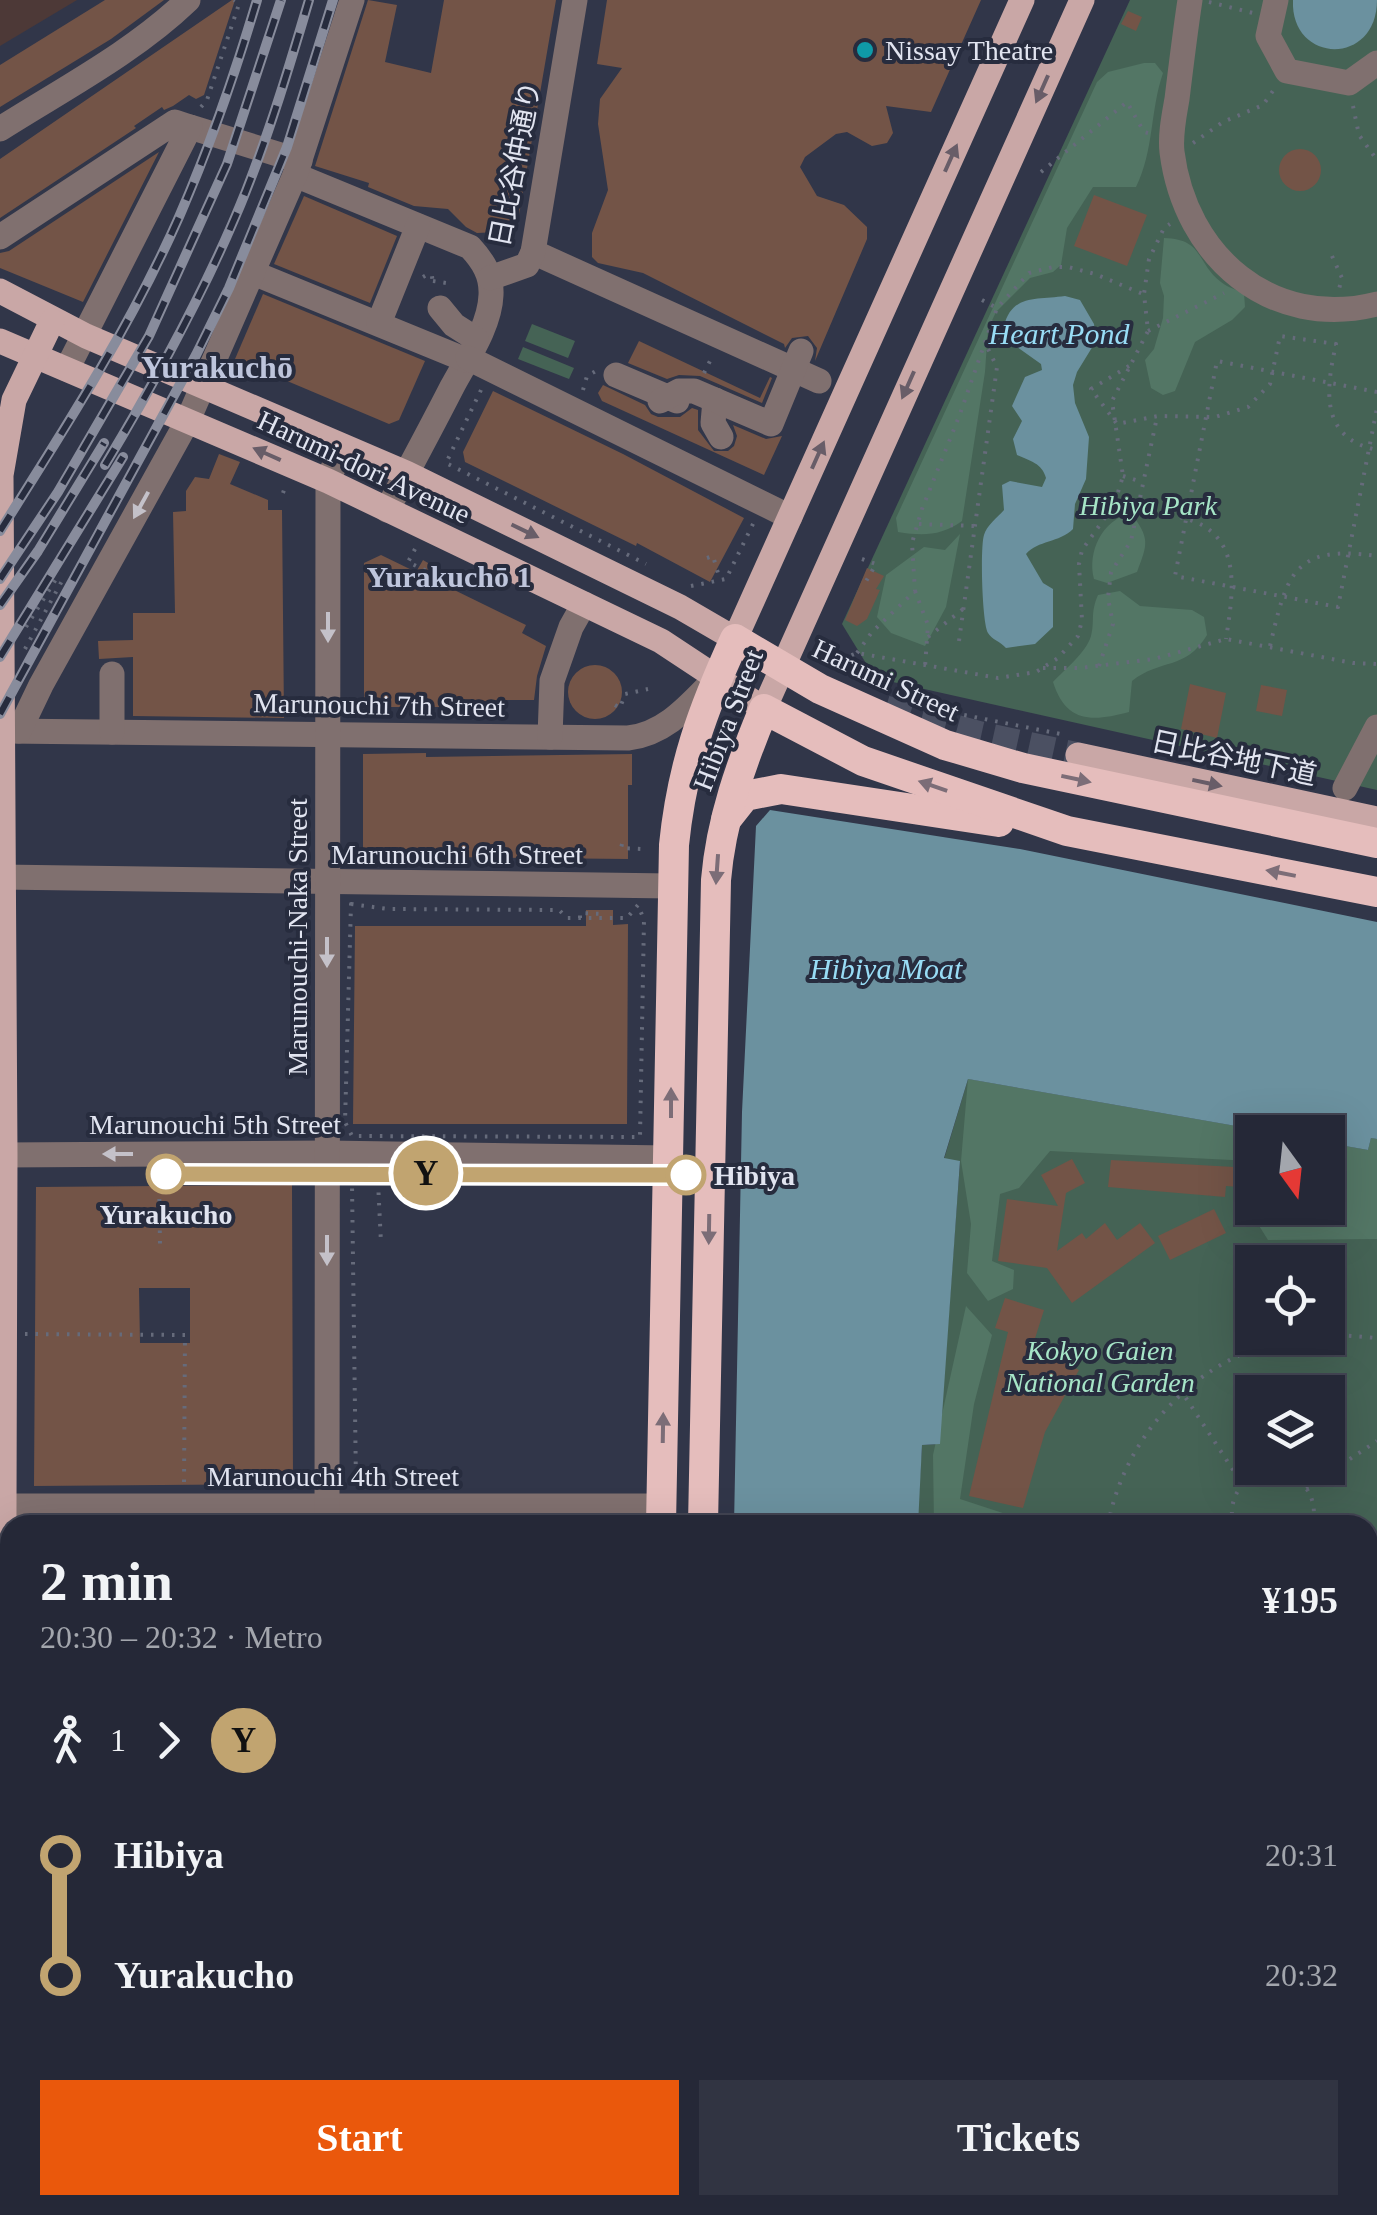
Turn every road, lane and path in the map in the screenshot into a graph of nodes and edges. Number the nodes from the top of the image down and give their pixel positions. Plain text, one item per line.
1 (188, 0) edge
2 (234, 0) edge
3 (352, 0) edge
4 (576, 0) edge
5 (1022, 0) edge
6 (1082, 0) edge
7 (1190, 0) edge
8 (1199, 0) edge
9 (1274, 9) edge
10 (1377, 63) edge
11 (1287, 71) junction
12 (1349, 82) junction
13 (187, 126) junction
14 (0, 129) edge
15 (1173, 148) junction
16 (1377, 160) edge
17 (297, 168) junction
18 (1041, 172) dead end
19 (1189, 211) junction
20 (418, 226) junction
21 (0, 237) edge
22 (533, 252) junction
23 (1332, 256) dead end
24 (251, 272) junction
25 (428, 274) dead end
26 (490, 278) junction
27 (1246, 282) junction
28 (0, 291) edge
29 (1144, 294) junction
30 (443, 295) joint
31 (982, 300) dead end
32 (1377, 304) edge
33 (997, 308) junction
34 (1333, 309) junction
35 (0, 311) edge
36 (52, 321) junction
37 (378, 323) junction
38 (1148, 330) junction
39 (86, 336) junction
40 (0, 342) edge
41 (985, 343) junction
42 (801, 351) dead end
43 (470, 352) junction
44 (34, 355) junction
45 (1130, 365) junction
46 (67, 369) junction
47 (605, 372) joint
48 (1274, 372) junction
49 (485, 381) dead end
50 (819, 381) dead end
51 (1328, 382) junction
52 (201, 386) junction
53 (1377, 392) edge
54 (584, 399) dead end
55 (715, 400) junction
56 (660, 401) dead end
57 (1377, 408) edge
58 (1158, 416) junction
59 (1206, 417) junction
60 (188, 420) junction
61 (1117, 424) junction
62 (721, 437) dead end
63 (778, 445) dead end
64 (342, 446) junction
65 (1369, 448) junction
66 (1377, 450) edge
67 (406, 473) junction
68 (1122, 476) junction
69 (328, 482) junction
70 (1142, 482) junction
71 (1138, 508) junction
72 (387, 510) junction
73 (758, 514) dead end
74 (790, 517) junction
75 (1186, 519) junction
76 (918, 524) junction
77 (974, 526) junction
78 (0, 540) edge
79 (415, 549) dead end
80 (1349, 552) junction
81 (1377, 556) edge
82 (707, 558) dead end
83 (862, 559) dead end
84 (657, 569) dead end
85 (429, 572) dead end
86 (720, 581) junction
87 (865, 583) dead end
88 (692, 586) dead end
89 (1233, 587) junction
90 (915, 591) junction
91 (1282, 596) junction
92 (584, 604) junction
93 (963, 610) junction
94 (928, 637) junction
95 (19, 638) dead end
96 (1226, 639) junction
97 (735, 640) junction
98 (959, 642) dead end
99 (1270, 646) junction
100 (857, 654) junction
101 (18, 663) dead end
102 (832, 663) dead end
103 (1377, 664) edge
104 (1099, 666) junction
105 (925, 667) junction
106 (782, 668) junction
107 (1044, 668) junction
108 (112, 674) dead end
109 (718, 676) junction
110 (648, 689) dead end
111 (616, 705) dead end
112 (764, 709) junction
113 (1377, 727) edge
114 (10, 731) edge
115 (112, 732) junction
116 (327, 735) junction
117 (550, 737) junction
118 (1078, 755) tunnel mouth
119 (0, 771) edge
120 (1345, 788) dead end
121 (1377, 819) edge
122 (722, 828) junction
123 (1067, 831) junction
124 (1377, 843) edge
125 (622, 844) dead end
126 (641, 848) dead end
127 (1, 878) edge
128 (327, 884) junction
129 (671, 886) junction
130 (1377, 892) edge
131 (351, 904) dead end
132 (606, 914) dead end
133 (580, 918) junction
134 (345, 1122) dead end
135 (327, 1153) junction
136 (3, 1155) edge
137 (670, 1158) junction
138 (159, 1178) dead end
139 (354, 1179) dead end
140 (378, 1180) dead end
141 (381, 1242) dead end
142 (160, 1244) dead end
143 (24, 1334) dead end
144 (1345, 1335) edge
145 (1377, 1338) edge
146 (1248, 1355) edge
147 (1182, 1391) junction
148 (1377, 1442) edge
149 (1235, 1474) edge
150 (1242, 1485) edge
151 (1302, 1485) edge
152 (356, 1486) dead end
153 (1306, 1488) junction
154 (5, 1506) junction
155 (185, 1506) junction
156 (5, 1515) edge
157 (326, 1515) edge
158 (661, 1515) edge
159 (704, 1515) edge
160 (1111, 1515) edge
161 (1232, 1515) edge
162 (1314, 1515) edge

1 - 14 street
2 - 13 path
3 - 17 street
4 - 22 street, 日比谷仲通り
74 -> 5 main road, Hibiya Street
6 -> 106 main road, Hibiya Street
7 - 15 street
8 - 9 path
9 - 11 street
10 - 12 street
11 - 12 street
11 - 15 path
12 - 16 path
13 - 17 street
13 - 21 street
13 - 39 street
15 - 18 path
15 - 19 street
17 - 20 street
17 - 24 street
19 - 27 street
19 - 29 path
20 - 26 street
20 - 37 street
22 - 26 street, 日比谷仲通り
22 - 50 street
23 - 34 path
24 - 37 street
24 - 52 street
25 - 30 path
26 - 43 street, 日比谷仲通り
27 - 34 street
27 - 38 path
28 - 36 main road
29 - 33 path
29 - 38 path
30 - 43 street
31 - 33 path
32 - 34 street
33 - 41 path
35 - 36 main road
36 - 39 main road, Harumi-dori Avenue
36 - 44 main road
37 - 43 street
38 - 45 path
39 - 46 street
39 - 52 main road, Harumi-dori Avenue
40 - 44 main road, Harumi-dori Avenue
41 - 76 path
41 - 77 path
42 - 55 street
43 - 67 street, 日比谷仲通り
43 - 74 street
44 - 46 main road, Harumi-dori Avenue
44 - 78 main road
45 - 61 path
45 - 61 path
46 - 60 main road, Harumi-dori Avenue
47 - 54 path
47 - 63 street
48 - 51 path
48 - 51 path
48 - 59 path
48 - 59 path
49 - 84 path
51 - 53 path
51 - 65 path
52 - 60 street
52 - 64 main road, Harumi-dori Avenue
55 - 56 street
55 - 62 street
57 - 65 path
58 - 59 path
58 - 61 path
58 - 70 path
59 - 75 path
69 -> 60 main road, Harumi-dori Avenue
60 -> 114 street
61 - 68 path
64 - 67 main road, Harumi-dori Avenue
64 - 69 street
65 - 66 path
65 - 80 path
67 - 72 street, 日比谷仲通り
67 -> 97 main road, Harumi Street
68 - 70 path
68 - 107 path
69 - 72 main road, Harumi-dori Avenue
69 -> 116 street, Marunouchi-Naka Street
70 - 71 path
71 - 75 path
71 - 104 path
72 - 92 main road, Harumi-dori Avenue
73 - 86 path
74 - 97 main road, Hibiya Street
75 - 89 path
75 - 89 path
76 - 77 path
76 - 90 path
77 - 93 path
78 - 114 main road
79 - 85 path
80 - 81 path
80 - 91 path
80 - 91 path
82 - 86 path
83 - 87 path
86 - 88 path
89 - 91 path
89 - 96 path
90 - 94 path
90 - 100 path
91 - 99 path
92 - 109 main road
92 - 117 street
93 - 94 path
93 - 98 path
94 - 105 path
95 - 101 path
96 - 99 path
96 - 104 path
97 - 106 highway, Harumi Street
97 - 109 highway, Hibiya Street
99 - 103 path
100 - 102 path
100 - 105 path
104 - 107 path
105 - 107 path
106 - 112 main road, Hibiya Street
106 -> 124 highway, Harumi Street
108 - 115 street
109 - 112 main road
109 - 117 street, Marunouchi 7th Street
109 - 129 highway, Hibiya Street
110 - 111 path
112 - 122 highway, Hibiya Street
123 -> 112 highway
113 - 120 street
114 - 115 street, Marunouchi 7th Street
114 - 119 main road
115 - 116 street, Marunouchi 7th Street
116 - 117 street, Marunouchi 7th Street
116 - 128 street, Marunouchi-Naka Street
118 -> 121 main road, 日比谷地下道
119 - 127 main road
122 - 123 highway
122 -> 159 highway, Hibiya Street
130 -> 123 highway
125 - 126 path
127 - 128 street, Marunouchi 6th Street
127 - 136 main road
128 - 129 street, Marunouchi 6th Street
128 -> 135 street, Marunouchi-Naka Street
137 -> 129 highway, Hibiya Street
131 - 133 path
132 - 133 path
133 - 134 path
135 -> 136 street, Marunouchi 5th Street
135 - 137 street, Marunouchi 5th Street
135 -> 157 street, Marunouchi-Naka Street
136 - 154 main road
158 -> 137 highway, Hibiya Street
138 - 142 path
139 - 152 path
140 - 141 path
143 - 155 path
144 - 145 path
146 - 147 path
147 - 149 path
147 - 160 path
148 - 153 path
150 - 161 path
151 - 153 path
153 - 162 path
154 - 155 street, Marunouchi 4th Street
154 - 156 main road
155 - 157 street, Marunouchi 4th Street

